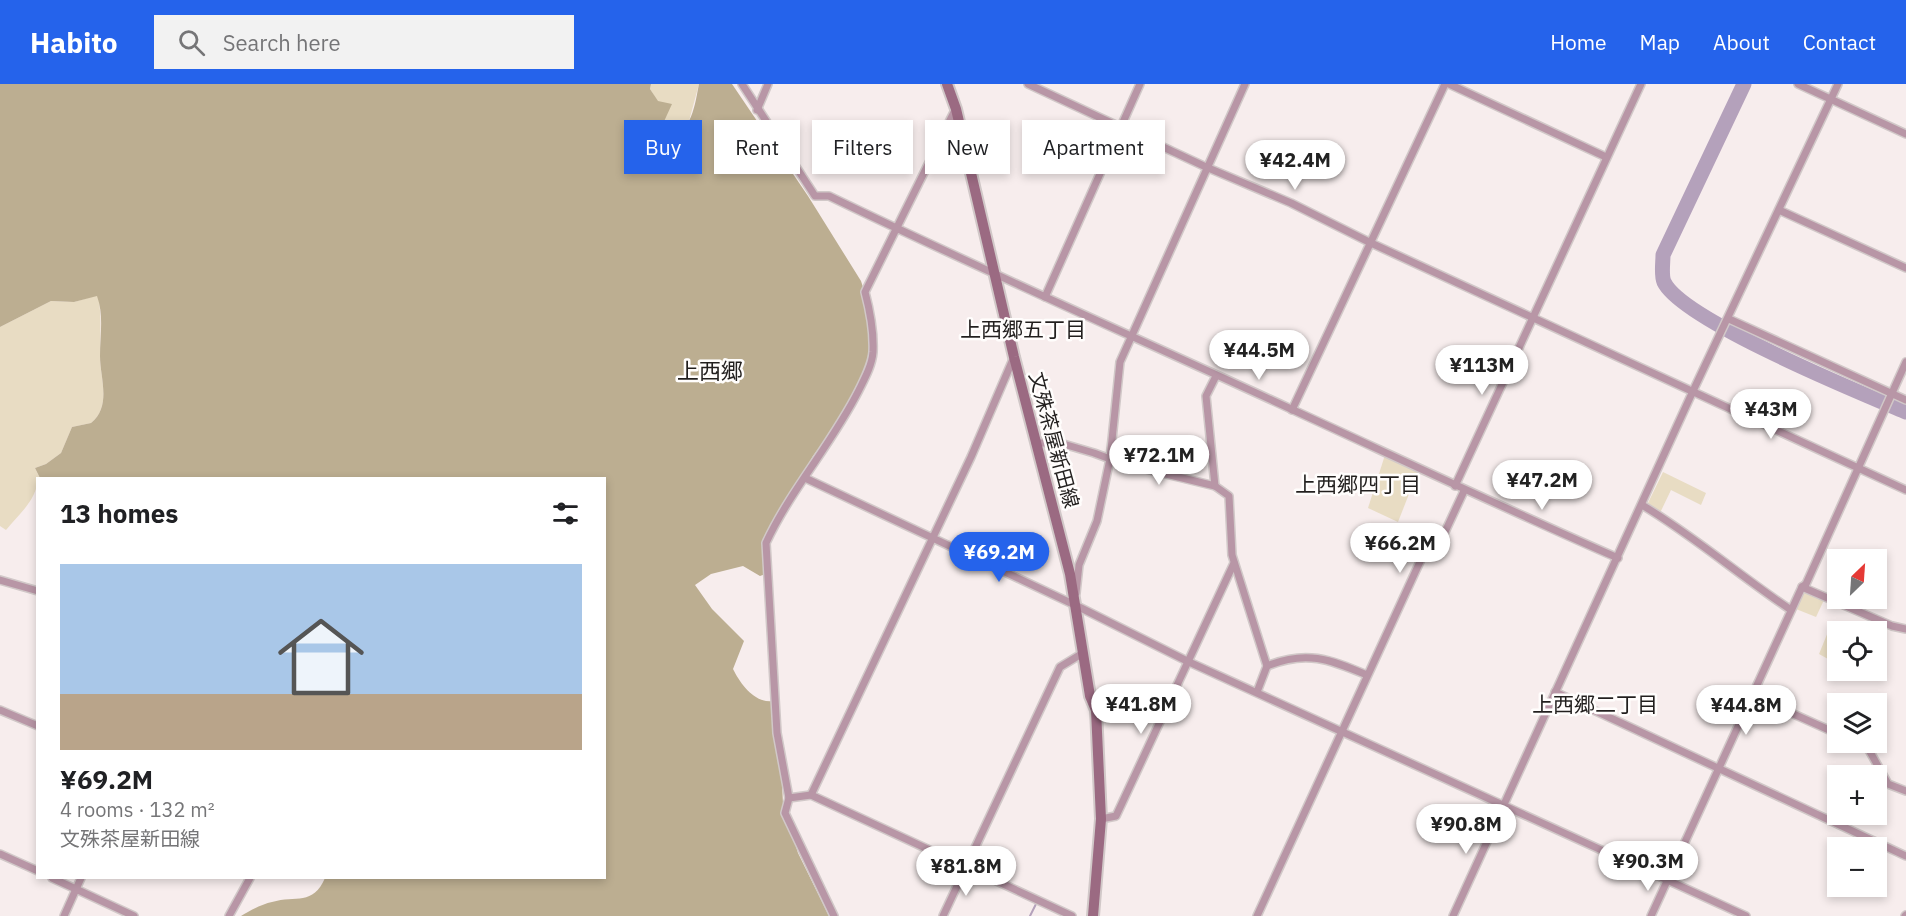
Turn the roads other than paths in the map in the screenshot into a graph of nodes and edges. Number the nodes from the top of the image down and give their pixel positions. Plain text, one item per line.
1 (742, 84) edge
2 (768, 84) edge
3 (947, 84) edge
4 (1028, 84) edge
5 (1140, 84) edge
6 (1245, 84) edge
7 (1447, 84) edge
8 (1641, 84) edge
9 (1798, 84) edge
10 (1838, 84) edge
11 (1831, 99) junction
12 (956, 109) junction
13 (757, 110) junction
14 (1106, 120) edge
15 (1124, 120) edge
16 (1906, 134) edge
17 (1165, 148) edge
18 (1606, 157) junction
19 (1206, 167) junction
20 (1100, 174) edge
21 (1779, 210) junction
22 (897, 229) junction
23 (1371, 243) junction
24 (1906, 268) edge
25 (994, 275) junction
26 (1045, 297) junction
27 (1532, 317) junction
28 (1728, 321) junction
29 (1129, 336) junction
30 (1014, 357) junction
31 (1906, 362) edge
32 (1216, 376) junction
33 (1693, 391) junction
34 (1891, 395) junction
35 (1906, 400) edge
36 (1292, 410) junction
37 (1035, 443) junction
38 (1110, 459) junction
39 (1858, 467) junction
40 (805, 478) junction
41 (1215, 486) junction
42 (1455, 486) junction
43 (1906, 490) edge
44 (1464, 491) junction
45 (1642, 505) junction
46 (933, 539) junction
47 (1618, 558) junction
48 (1234, 563) junction
49 (0, 580) edge
50 (1802, 587) junction
51 (36, 590) edge
52 (1075, 605) junction
53 (1791, 610) junction
54 (1906, 629) edge
55 (1083, 653) junction
56 (1189, 662) junction
57 (1267, 666) junction
58 (1366, 675) junction
59 (1257, 692) junction
60 (1555, 692) junction
61 (1751, 695) junction
62 (0, 710) edge
63 (36, 725) edge
64 (1827, 729) edge
65 (1341, 732) junction
66 (1871, 753) edge
67 (1719, 768) junction
68 (1906, 791) edge
69 (811, 795) junction
70 (789, 798) junction
71 (1503, 804) junction
72 (1101, 819) junction
73 (0, 854) edge
74 (1906, 856) edge
75 (967, 867) junction
76 (36, 870) edge
77 (54, 879) edge
78 (80, 879) edge
79 (249, 879) edge
80 (1668, 880) junction
81 (76, 888) junction
82 (64, 916) edge
83 (134, 916) edge
84 (229, 916) edge
85 (834, 916) edge
86 (943, 916) edge
87 (1072, 916) edge
88 (1094, 916) edge
89 (1257, 916) edge
90 (1453, 916) edge
91 (1650, 916) edge
92 (1746, 916) edge

1 - 13 street
2 - 13 street
3 - 12 main road, 文殊茶屋新田線
4 - 14 street
5 - 15 street
6 - 19 street
7 - 18 street
7 - 23 street
8 - 18 street
9 - 11 street
10 - 11 street
11 - 16 street
11 - 21 street
12 - 22 street
12 - 25 main road, 文殊茶屋新田線
13 - 22 street
17 - 19 street
18 - 27 street
19 - 23 street
19 - 29 street
20 - 26 street
21 - 24 street
21 - 28 street
22 - 25 street
22 - 40 street
23 - 27 street
23 - 36 street
25 - 26 street
25 - 30 main road, 文殊茶屋新田線
26 - 29 street
27 - 33 street
27 - 42 street
28 - 33 street
28 - 34 street
29 - 32 street
29 - 38 street
30 - 37 main road, 文殊茶屋新田線
30 - 46 street
31 - 34 street
32 - 36 street
32 - 41 street
33 - 39 street
33 - 45 street
34 - 35 street
34 - 39 street
36 - 42 street
37 - 38 street
37 - 52 main road, 文殊茶屋新田線
38 - 41 street
38 - 52 street
39 - 43 street
39 - 50 street
40 - 46 street
40 - 70 street
41 - 48 street
42 - 44 street
44 - 47 street
44 - 58 street
45 - 47 street
45 - 53 street
46 - 52 street
46 - 69 street
47 - 60 street
48 - 56 street
48 - 57 street
49 - 51 street
50 - 53 street
50 - 54 street
52 - 55 main road, 文殊茶屋新田線
52 - 56 street
53 - 61 street
55 - 72 main road, 文殊茶屋新田線
55 - 75 street
56 - 59 street
56 - 72 street
57 - 58 street
57 - 59 street
58 - 65 street
59 - 65 street
60 - 67 street
60 - 71 street
61 - 64 street
61 - 67 street
62 - 63 street
65 - 71 street
65 - 89 street
66 - 68 street
67 - 74 street
67 - 80 street
69 - 70 street
69 - 75 street
70 - 85 street
71 - 80 street
71 - 90 street
72 - 88 main road, 文殊茶屋新田線
73 - 76 street
75 - 86 street
75 - 87 street
77 - 81 street
78 - 81 street
79 - 84 street
80 - 91 street
80 - 92 street
81 - 82 street
81 - 83 street

